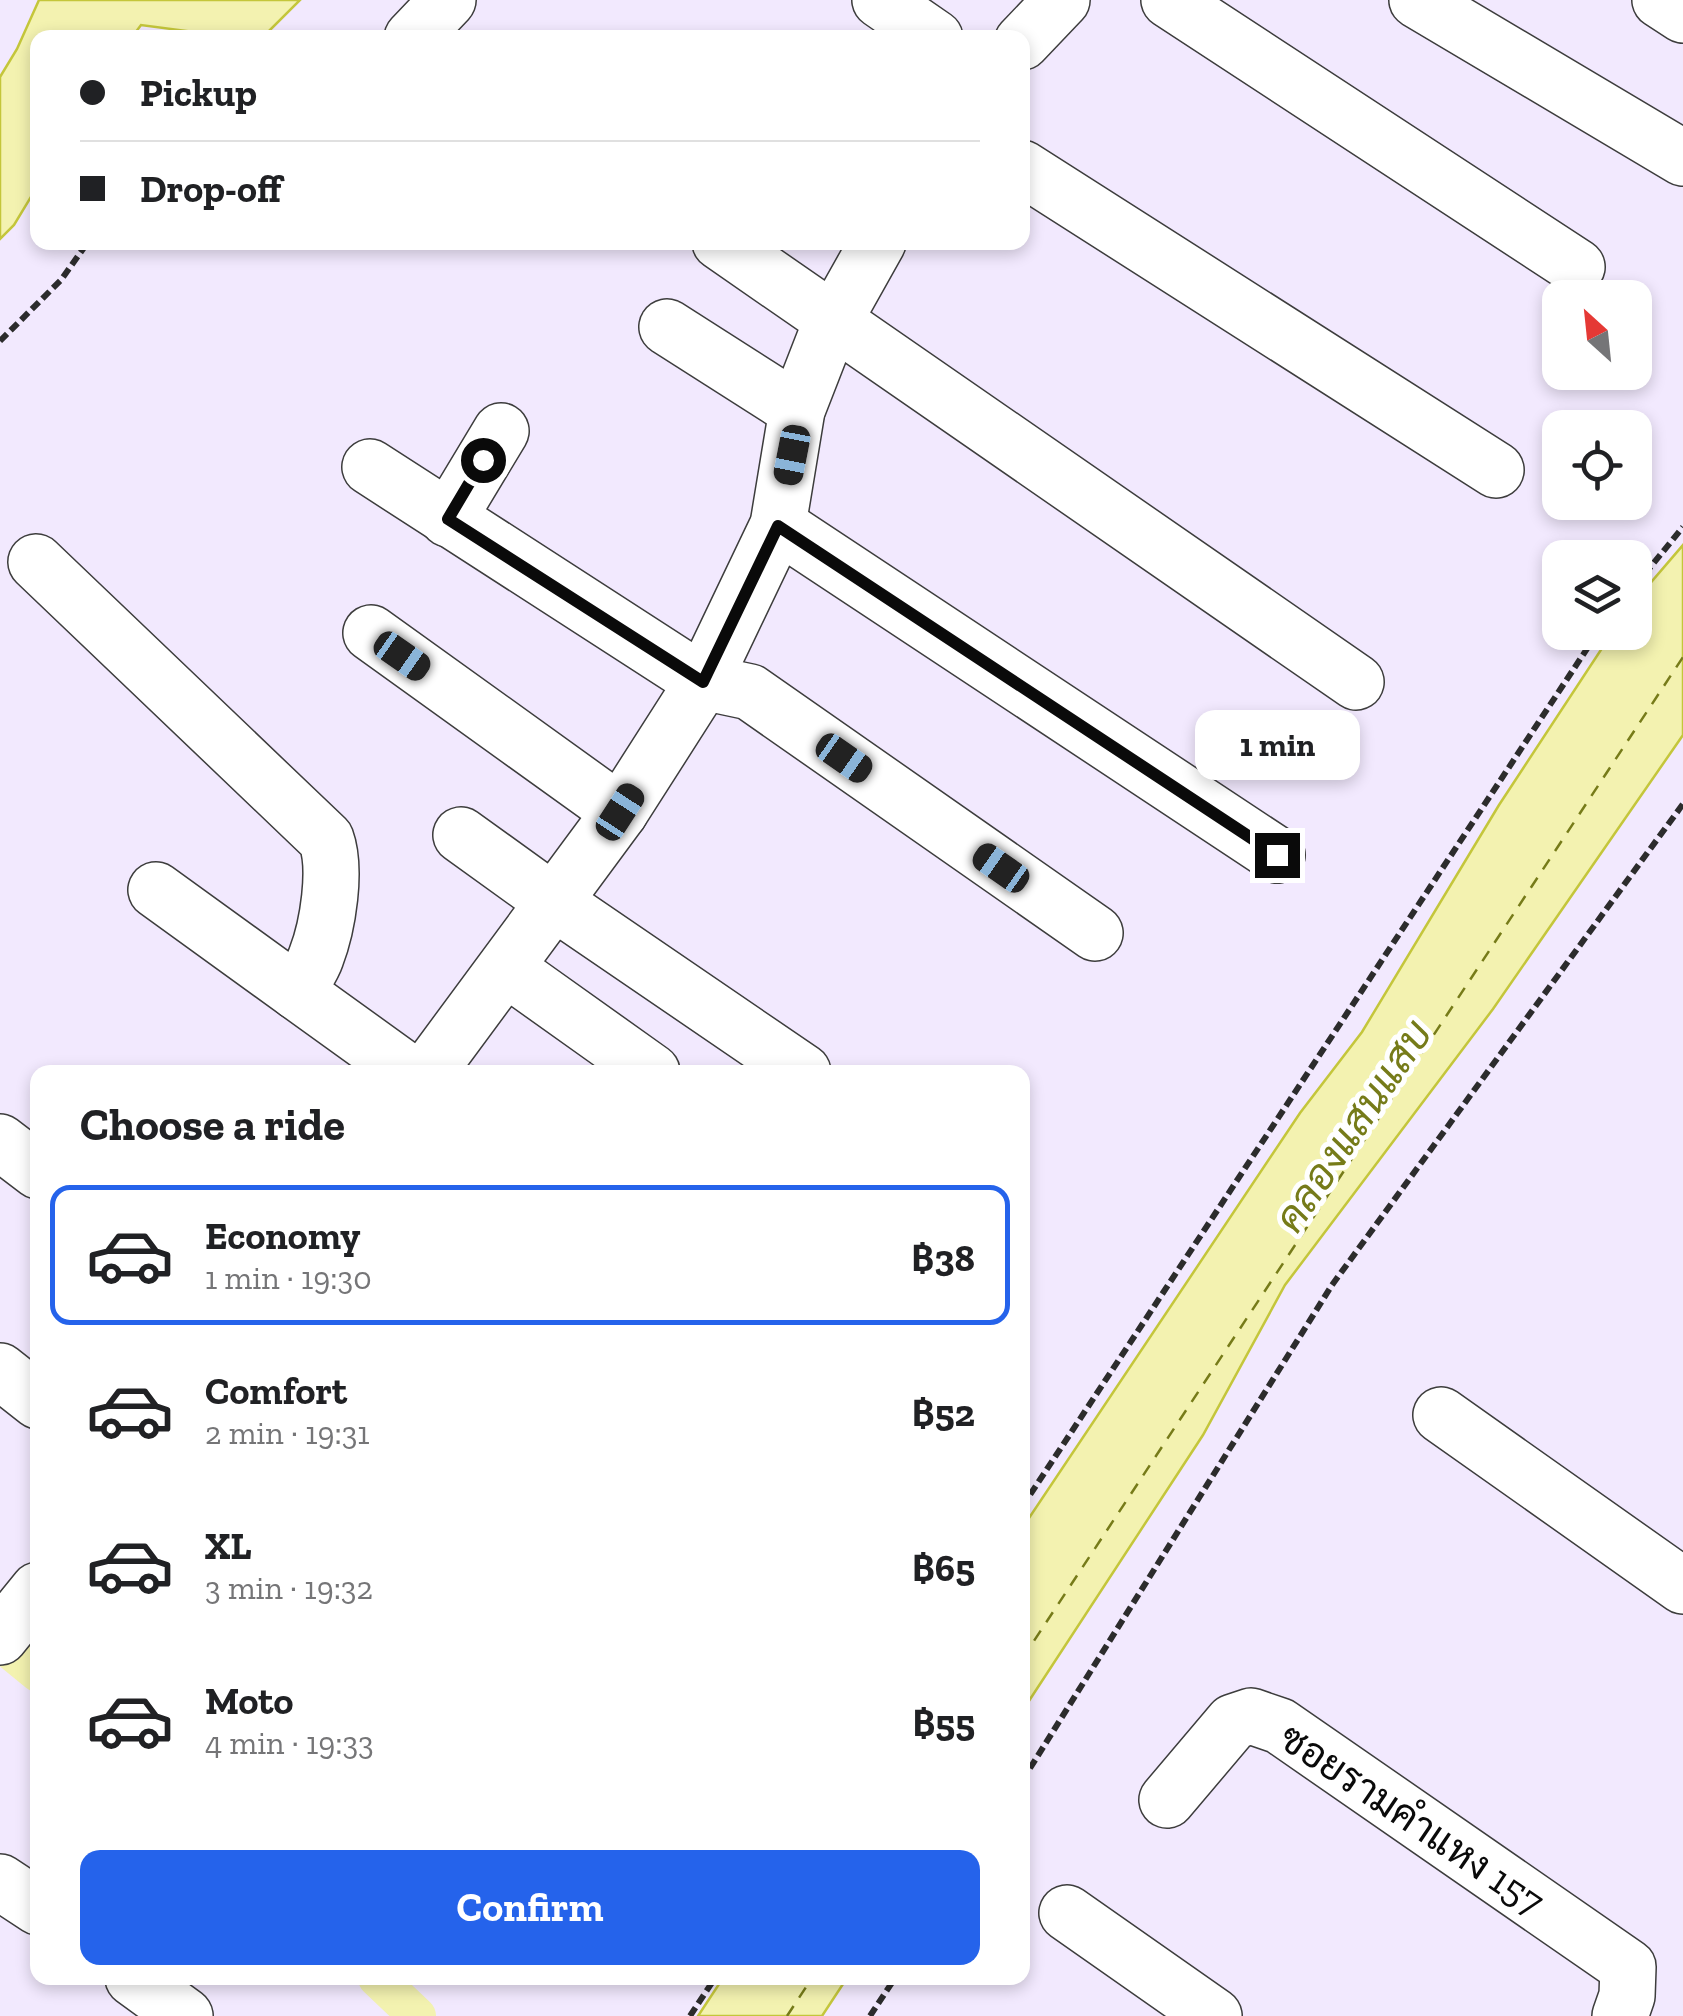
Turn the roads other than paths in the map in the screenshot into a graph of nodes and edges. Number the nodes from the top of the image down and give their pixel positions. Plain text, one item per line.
1 (880, 0) edge
2 (1062, 0) edge
3 (1169, 0) edge
4 (1416, 0) edge
5 (1660, 0) edge
6 (1683, 15) edge
7 (923, 30) edge
8 (1030, 34) edge
9 (1683, 158) edge
10 (1030, 173) edge
11 (732, 250) edge
12 (874, 250) edge
13 (1578, 267) dead end
14 (835, 319) junction
15 (667, 327) dead end
16 (797, 410) junction
17 (501, 430) dead end
18 (370, 467) dead end
19 (1496, 470) dead end
20 (448, 519) junction
21 (778, 526) junction
22 (36, 562) dead end
23 (371, 634) dead end
24 (703, 682) junction
25 (1356, 682) dead end
26 (620, 812) junction
27 (460, 835) dead end
28 (1277, 855) dead end
29 (156, 890) dead end
30 (554, 902) junction
31 (1095, 933) dead end
32 (506, 968) junction
33 (297, 992) junction
34 (398, 1065) edge
35 (433, 1065) edge
36 (642, 1065) edge
37 (794, 1065) edge
38 (0, 1142) edge
39 (30, 1166) edge
40 (0, 1371) edge
41 (30, 1395) edge
42 (1441, 1415) dead end
43 (1683, 1586) edge
44 (1167, 1800) dead end
45 (1067, 1913) dead end
46 (143, 1985) edge
47 (185, 2016) edge
48 (1214, 2016) edge
49 (1620, 2016) edge

1 - 7 street
2 - 8 street
3 - 13 street
4 - 9 street
5 - 6 street
10 - 19 street
11 - 14 street
12 - 14 street
14 - 16 street
14 - 25 street
15 - 16 street
16 - 21 street
17 - 20 street
18 - 20 street
20 - 24 street
21 - 24 street
21 - 28 street
22 - 33 street
23 - 26 street
24 - 26 street
24 - 31 street
26 - 30 street
27 - 30 street
29 - 33 street
30 - 32 street
30 - 37 street
32 - 35 street
32 - 36 street
33 - 34 street
38 - 39 street
40 - 41 street
42 - 43 street
44 - 49 street, ซอยรามคำแหง 157
45 - 48 street
46 - 47 street

